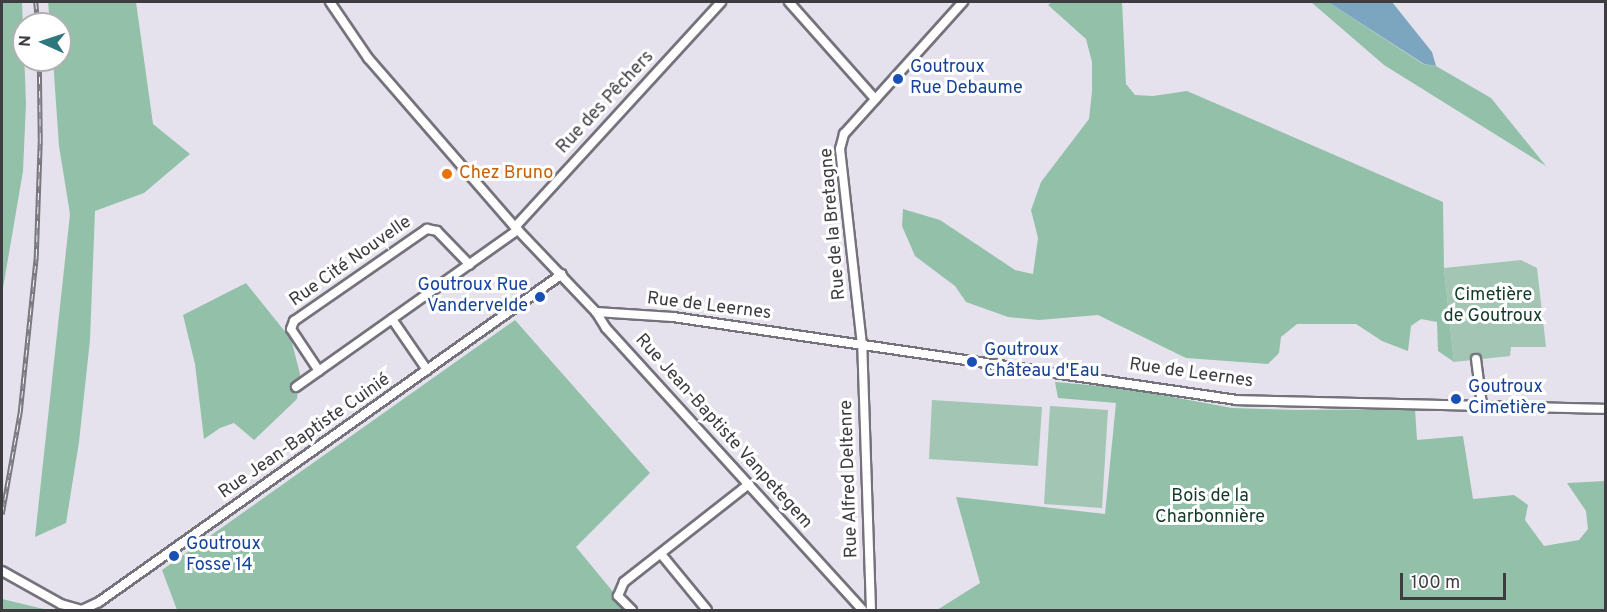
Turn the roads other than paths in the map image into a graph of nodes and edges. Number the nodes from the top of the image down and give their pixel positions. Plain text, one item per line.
1 (330, 2) edge
2 (722, 2) edge
3 (789, 2) edge
4 (963, 2) edge
5 (875, 99) junction
6 (516, 228) junction
7 (470, 264) junction
8 (562, 274) junction
9 (596, 312) junction
10 (392, 319) junction
11 (861, 345) junction
12 (1476, 359) dead end
13 (427, 370) junction
14 (319, 371) junction
15 (296, 387) dead end
16 (1482, 405) junction
17 (1605, 409) edge
18 (748, 484) junction
19 (661, 554) junction
20 (2, 571) edge
21 (632, 610) edge
22 (707, 610) edge
23 (863, 610) edge
24 (872, 610) edge

1 - 6 street, Rue Jean-Baptiste Vanpetegem
2 - 6 street, Rue des Pêchers
3 - 5 street
4 - 5 street, Rue de la Bretagne
5 - 11 street, Rue de la Bretagne
6 - 7 street
6 - 8 street, Rue Jean-Baptiste Vanpetegem
7 - 10 street
7 - 14 street, Rue Cité Nouvelle
8 - 9 street, Rue Jean-Baptiste Vanpetegem
8 - 13 street, Rue Jean-Baptiste Cuinié
9 - 11 street, Rue de Leernes
9 - 18 street, Rue Jean-Baptiste Vanpetegem
10 - 13 street
10 - 14 street
11 - 16 street, Rue de Leernes
11 - 24 street, Rue Alfred Deltenre
12 - 16 street
13 - 20 street, Rue Jean-Baptiste Cuinié
14 - 15 street
16 - 17 street, Rue de Leernes
18 - 19 street
18 - 23 street, Rue Jean-Baptiste Vanpetegem
19 - 21 street
19 - 22 street

